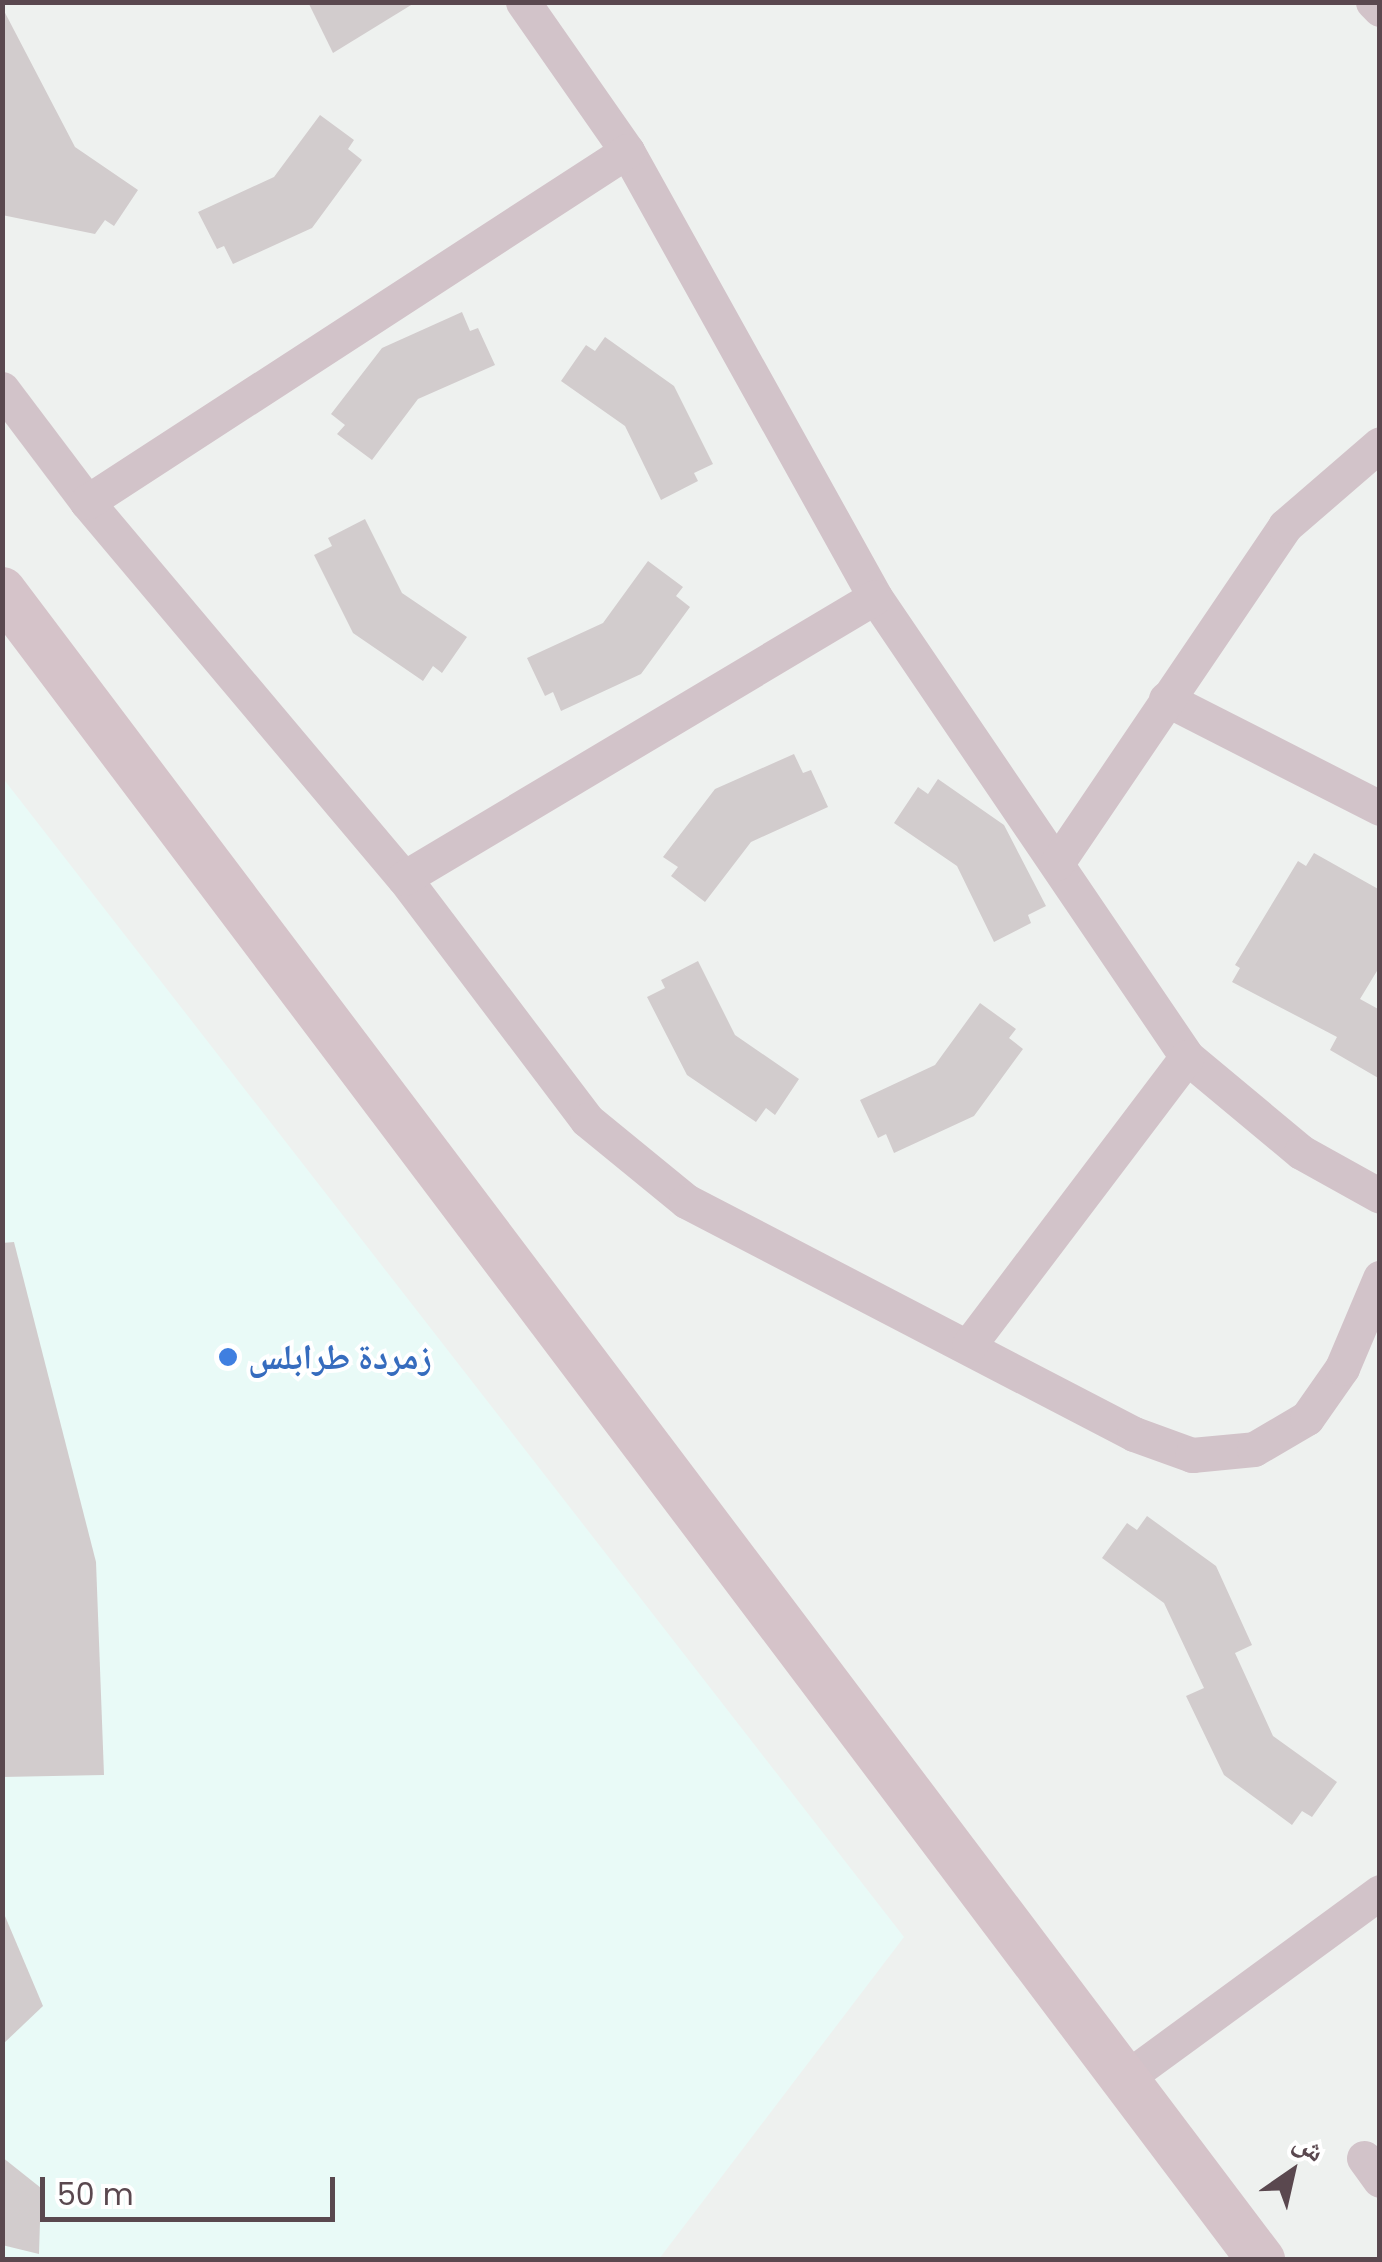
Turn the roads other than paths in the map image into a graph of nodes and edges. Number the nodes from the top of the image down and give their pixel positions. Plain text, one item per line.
1 (523, 2) edge
2 (1373, 2) edge
3 (1380, 9) edge
4 (628, 151) junction
5 (2, 389) edge
6 (1380, 444) edge
7 (86, 502) junction
8 (2, 591) edge
9 (874, 597) junction
10 (1166, 699) junction
11 (1380, 808) edge
12 (1057, 863) junction
13 (404, 878) junction
14 (1187, 1058) junction
15 (1380, 1196) edge
16 (1380, 1278) edge
17 (969, 1346) junction
18 (1380, 1892) edge
19 (1126, 2078) junction
20 (1261, 2260) edge

1 - 4 street
2 - 3 street
4 - 7 street
4 - 9 street
5 - 7 street
6 - 10 street
7 - 13 street
8 - 19 main road
9 - 12 street
9 - 13 street
10 - 11 street
10 - 12 street
12 - 14 street
13 - 17 street
14 - 15 street
14 - 17 street
16 - 17 street
18 - 19 street
19 - 20 main road

